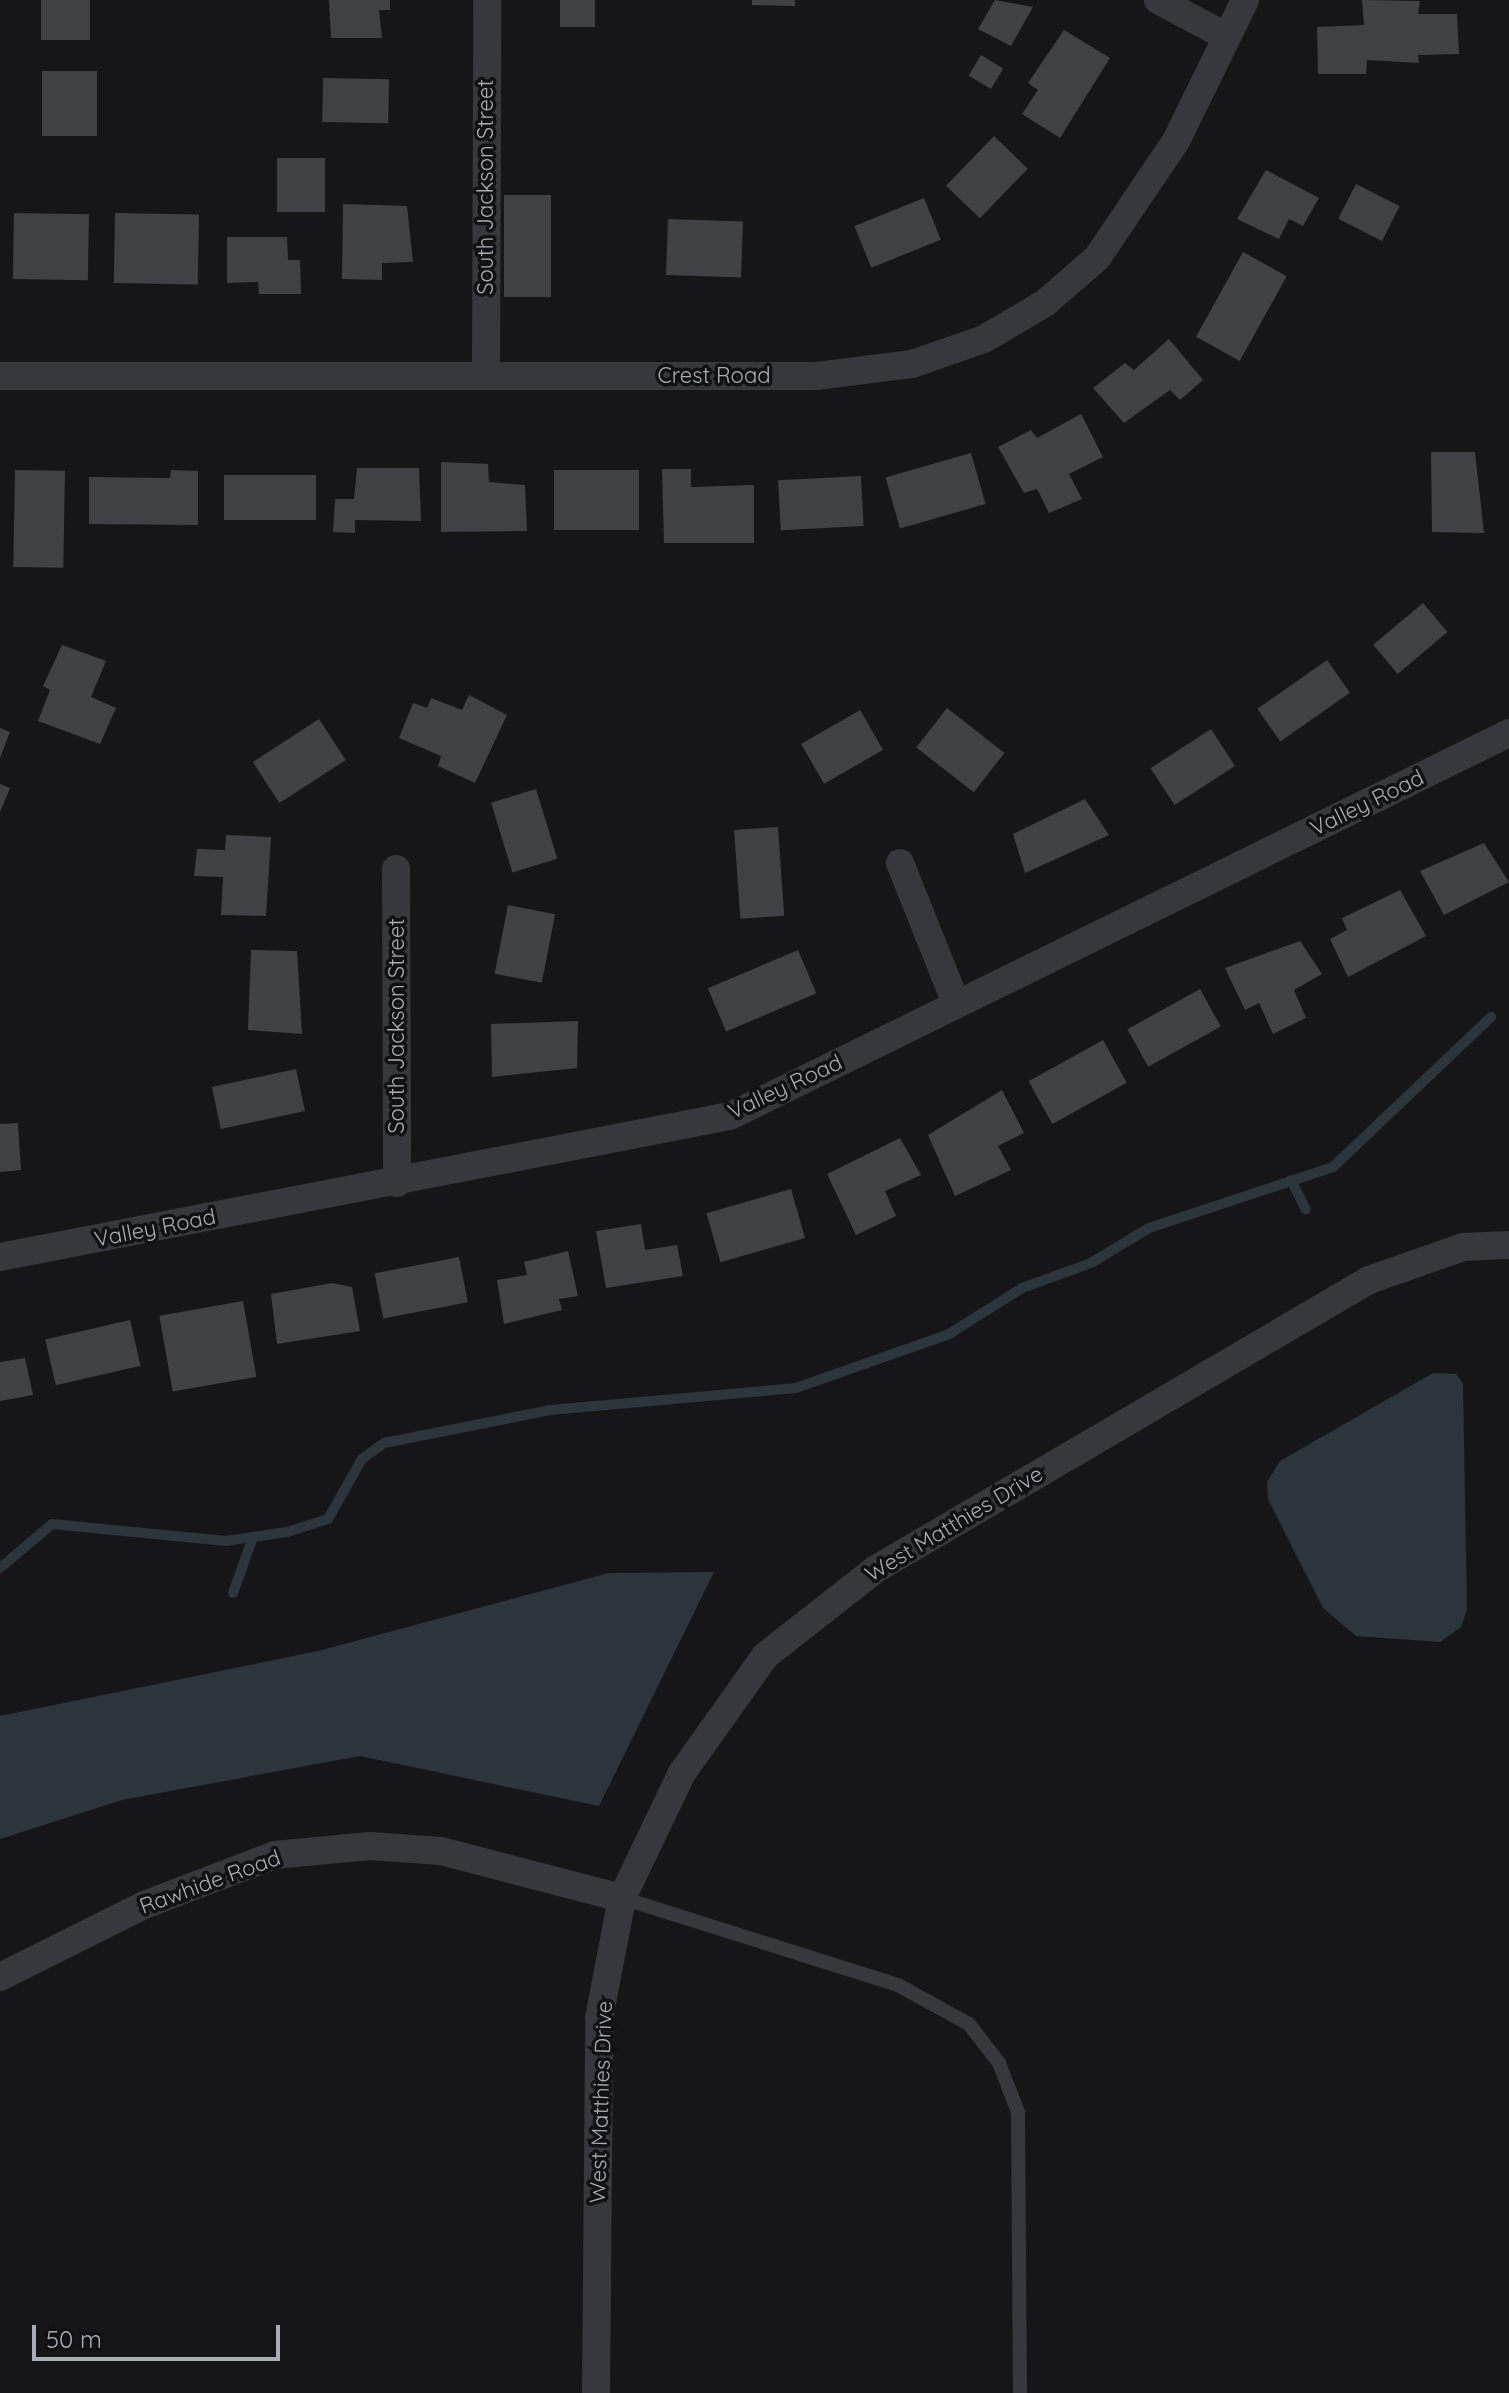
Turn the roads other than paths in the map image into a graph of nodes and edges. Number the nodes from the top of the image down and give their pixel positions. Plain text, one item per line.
1 (487, 0) edge
2 (1158, 0) edge
3 (1245, 0) edge
4 (1225, 36) junction
5 (486, 374) junction
6 (0, 376) edge
7 (1509, 733) edge
8 (900, 863) dead end
9 (396, 869) dead end
10 (956, 1003) junction
11 (397, 1183) junction
12 (1509, 1245) edge
13 (0, 1257) edge
14 (622, 1898) junction
15 (0, 1977) edge
16 (596, 2393) edge
17 (1020, 2393) edge

1 - 5 street, South Jackson Street
2 - 4 street
3 - 4 street, Crest Road
4 - 5 street, Crest Road
5 - 6 street, Crest Road
7 - 10 street, Valley Road
8 - 10 street
9 - 11 street, South Jackson Street
10 - 11 street, Valley Road
11 - 13 street, Valley Road
12 - 14 street, West Matthies Drive
14 - 15 street, Rawhide Road
14 - 16 street, West Matthies Drive
14 - 17 lane

